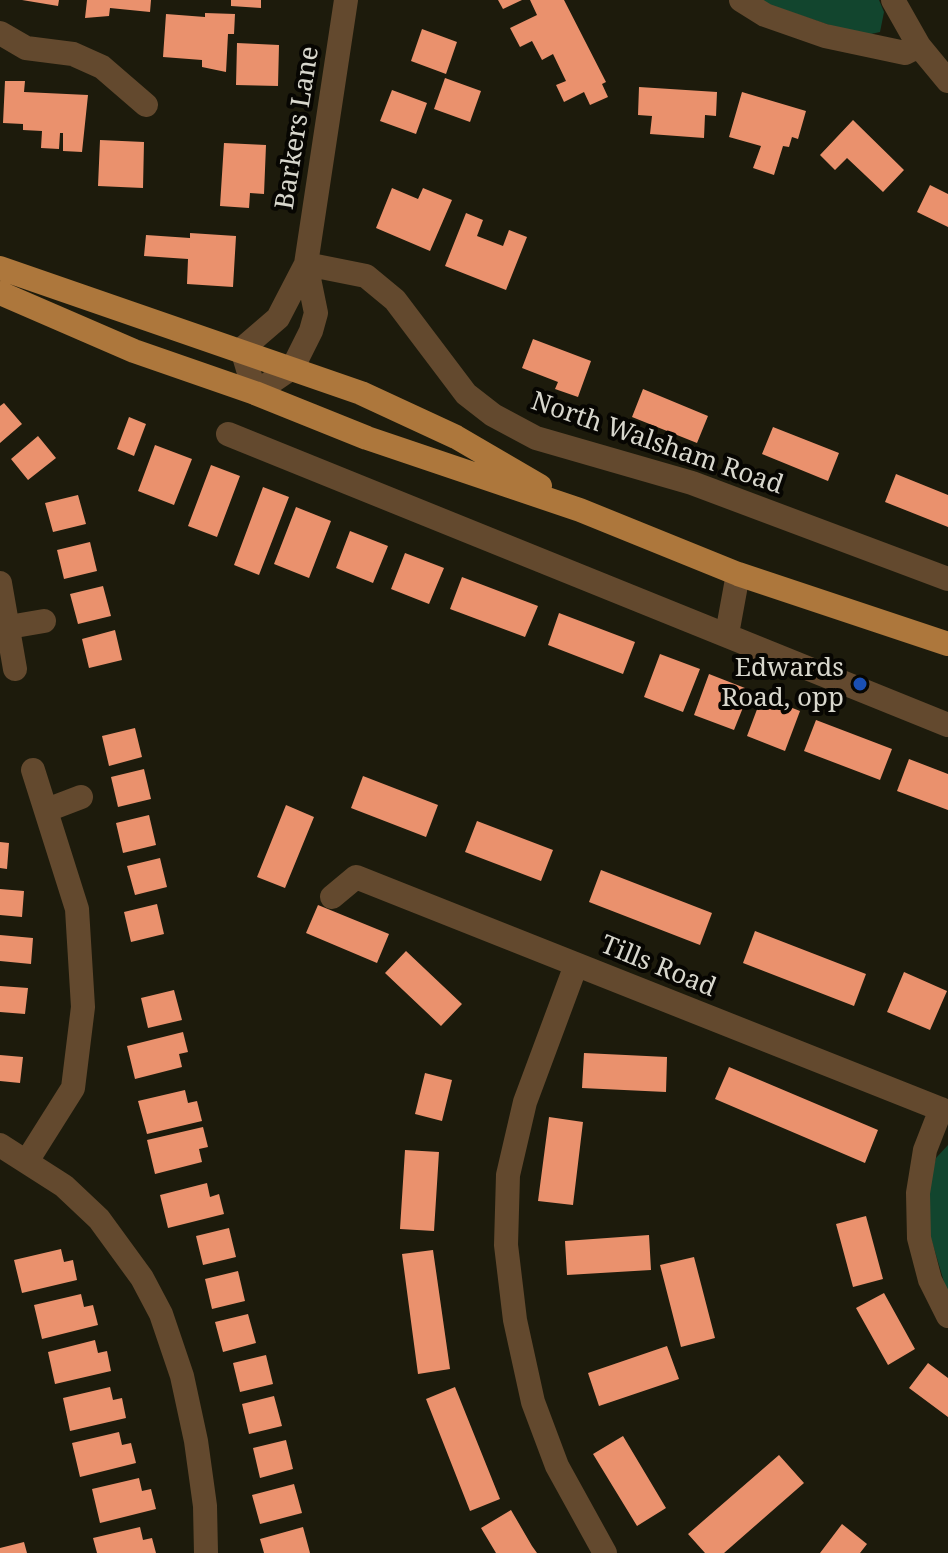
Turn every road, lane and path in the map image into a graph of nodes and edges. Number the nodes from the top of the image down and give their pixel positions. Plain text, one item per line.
1 (346, 0) edge
2 (741, 0) edge
3 (893, 0) edge
4 (0, 33) edge
5 (919, 46) junction
6 (948, 81) edge
7 (146, 105) dead end
8 (306, 264) junction
9 (0, 268) edge
10 (0, 293) edge
11 (242, 349) junction
12 (293, 367) junction
13 (255, 393) junction
14 (228, 434) dead end
15 (580, 510) junction
16 (738, 574) junction
17 (948, 579) edge
18 (0, 583) edge
19 (44, 621) dead end
20 (9, 627) junction
21 (727, 634) junction
22 (948, 644) edge
23 (15, 669) dead end
24 (948, 725) edge
25 (33, 770) dead end
26 (81, 797) dead end
27 (47, 810) junction
28 (332, 897) dead end
29 (576, 965) junction
30 (944, 1110) edge
31 (0, 1145) edge
32 (27, 1161) junction
33 (948, 1316) edge
34 (206, 1553) edge
35 (605, 1553) edge

1 - 8 street, Barkers Lane
2 - 5 street
3 - 5 street
4 - 7 street
5 - 6 street
8 - 11 street, Barkers Lane
8 - 12 street, Barkers Lane
8 - 17 street, North Walsham Road
9 - 11 main road
10 - 13 main road
11 - 12 main road
11 - 13 street
12 - 13 street
12 - 15 main road
13 - 15 main road
14 - 21 street
15 - 16 main road
16 - 21 street
16 - 22 main road
18 - 20 street
19 - 20 street
20 - 23 street
21 - 24 street
25 - 27 street
26 - 27 street
27 - 32 street
28 - 29 street, Tills Road
29 - 30 street, Tills Road
29 - 35 street
30 - 33 street, Tills Road
31 - 32 street
32 - 34 street

